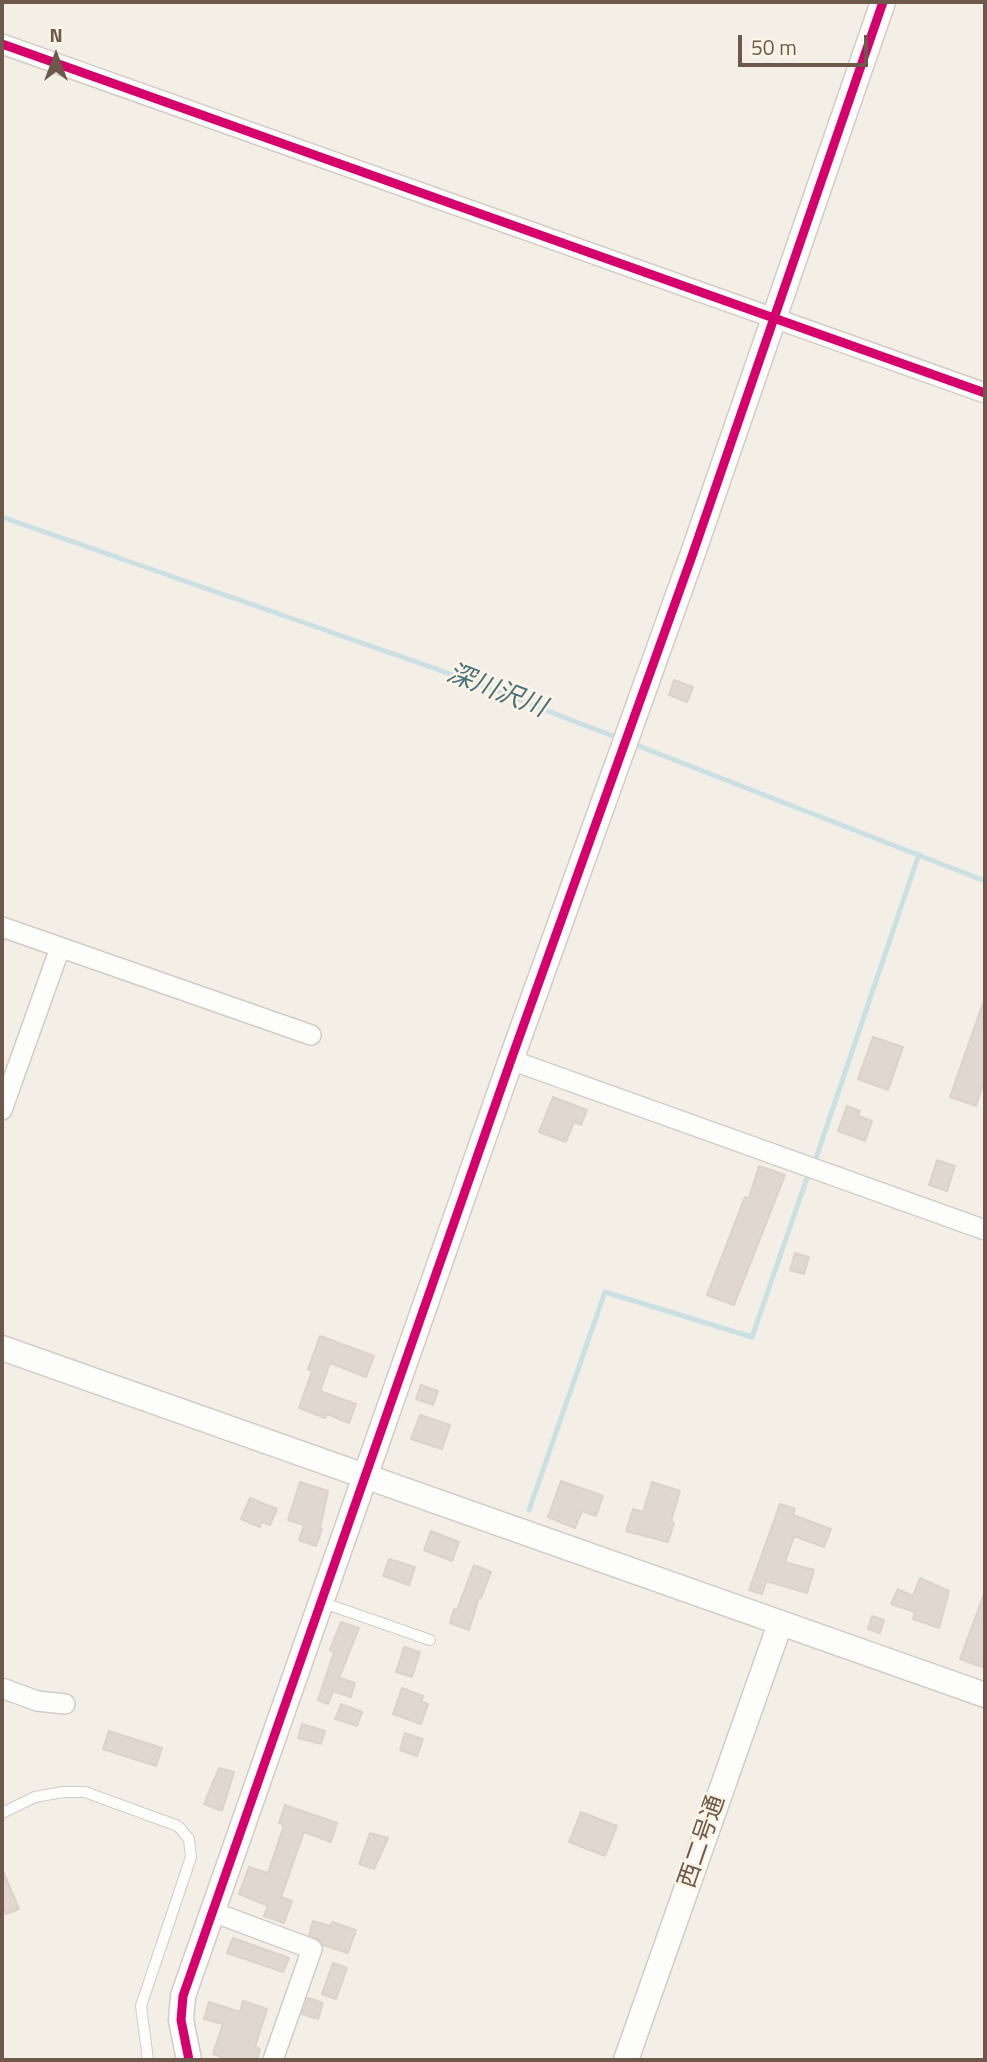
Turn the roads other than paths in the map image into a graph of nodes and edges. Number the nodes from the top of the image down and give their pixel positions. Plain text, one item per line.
1 (883, 2) edge
2 (2, 44) edge
3 (775, 319) junction
4 (985, 393) edge
5 (2, 927) edge
6 (60, 948) junction
7 (311, 1035) dead end
8 (511, 1060) junction
9 (2, 1110) edge
10 (985, 1230) edge
11 (2, 1348) edge
12 (366, 1476) junction
13 (321, 1602) junction
14 (780, 1623) junction
15 (430, 1640) dead end
16 (2, 1688) edge
17 (985, 1695) edge
18 (65, 1704) dead end
19 (2, 1813) edge
20 (213, 1912) junction
21 (148, 2060) edge
22 (189, 2060) edge
23 (273, 2060) edge
24 (626, 2060) edge

1 - 3 street
2 - 3 street
3 - 4 street
3 - 8 street
5 - 6 street
6 - 7 street
6 - 9 street
8 - 10 street
8 - 12 street
11 - 12 street
12 - 13 street
12 - 14 street
13 - 15 lane
13 - 20 street
14 - 17 street
14 - 24 street, 西二号通
16 - 18 street
19 - 21 lane
20 - 22 street
20 - 23 street

